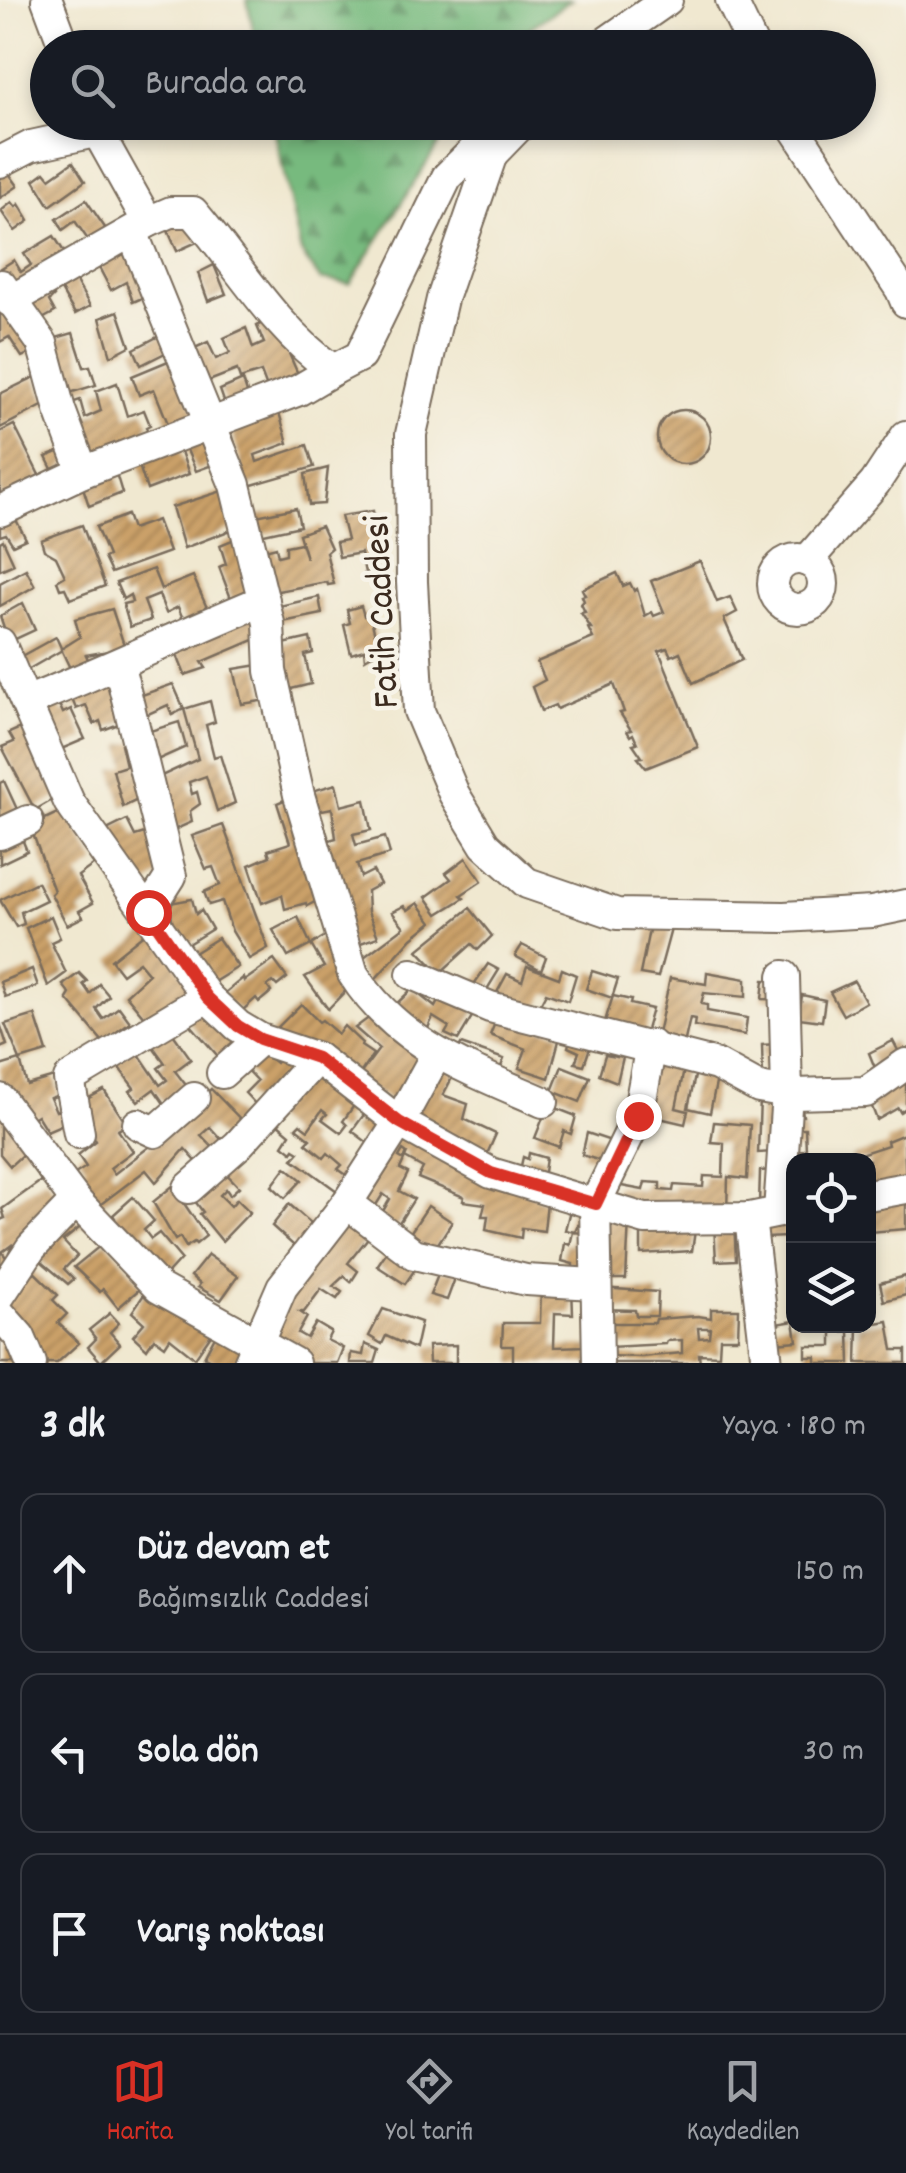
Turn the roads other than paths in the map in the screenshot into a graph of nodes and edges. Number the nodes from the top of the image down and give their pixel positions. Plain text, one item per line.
1 (46, 0) edge
2 (667, 0) edge
3 (731, 0) edge
4 (58, 30) edge
5 (624, 30) edge
6 (745, 30) edge
7 (51, 140) edge
8 (100, 140) edge
9 (486, 140) edge
10 (506, 140) edge
11 (802, 140) edge
12 (0, 162) edge
13 (140, 227) junction
14 (5, 292) edge
15 (906, 302) edge
16 (332, 370) junction
17 (209, 425) junction
18 (906, 436) edge
19 (83, 472) junction
20 (0, 511) edge
21 (807, 561) dead end
22 (264, 600) junction
23 (0, 643) edge
24 (118, 666) junction
25 (26, 702) junction
26 (28, 821) dead end
27 (0, 834) edge
28 (906, 905) edge
29 (148, 912) junction
30 (412, 974) dead end
31 (784, 976) dead end
32 (207, 997) junction
33 (260, 1039) junction
34 (651, 1046) junction
35 (436, 1054) junction
36 (317, 1058) junction
37 (906, 1064) edge
38 (222, 1073) dead end
39 (786, 1093) junction
40 (194, 1098) dead end
41 (0, 1099) edge
42 (543, 1102) dead end
43 (399, 1122) junction
44 (138, 1124) dead end
45 (79, 1134) dead end
46 (189, 1188) dead end
47 (906, 1188) edge
48 (876, 1194) edge
49 (76, 1200) junction
50 (347, 1203) junction
51 (596, 1204) junction
52 (774, 1213) edge
53 (594, 1284) junction
54 (0, 1295) edge
55 (0, 1314) edge
56 (253, 1352) edge
57 (31, 1363) edge
58 (294, 1363) edge
59 (598, 1363) edge
60 (768, 1363) edge

1 - 4 street
2 - 5 street
3 - 6 street
7 - 12 street
8 - 13 street
9 - 16 street
10 - 28 street, Fatih Caddesi
11 - 15 street
13 - 14 street
13 - 16 street
13 - 17 street
14 - 19 street
16 - 17 street
17 - 19 street
17 - 22 street
18 - 21 street
19 - 20 street
22 - 24 street
22 - 35 street
23 - 25 street
24 - 25 street
24 - 29 street
25 - 29 street
26 - 27 street
29 - 32 street
30 - 34 street
31 - 39 street
32 - 33 street
32 - 45 street
33 - 36 street
33 - 38 street
34 - 39 street
34 - 51 street
35 - 42 street
35 - 43 street
36 - 43 street
36 - 46 street
37 - 39 street
39 - 52 street
40 - 44 street
41 - 49 street
43 - 50 street
43 - 51 street
47 - 48 street
49 - 54 street
49 - 56 street
50 - 53 street
50 - 56 street
51 - 52 street
51 - 53 street
52 - 60 street
53 - 59 street
55 - 57 street
56 - 58 street

